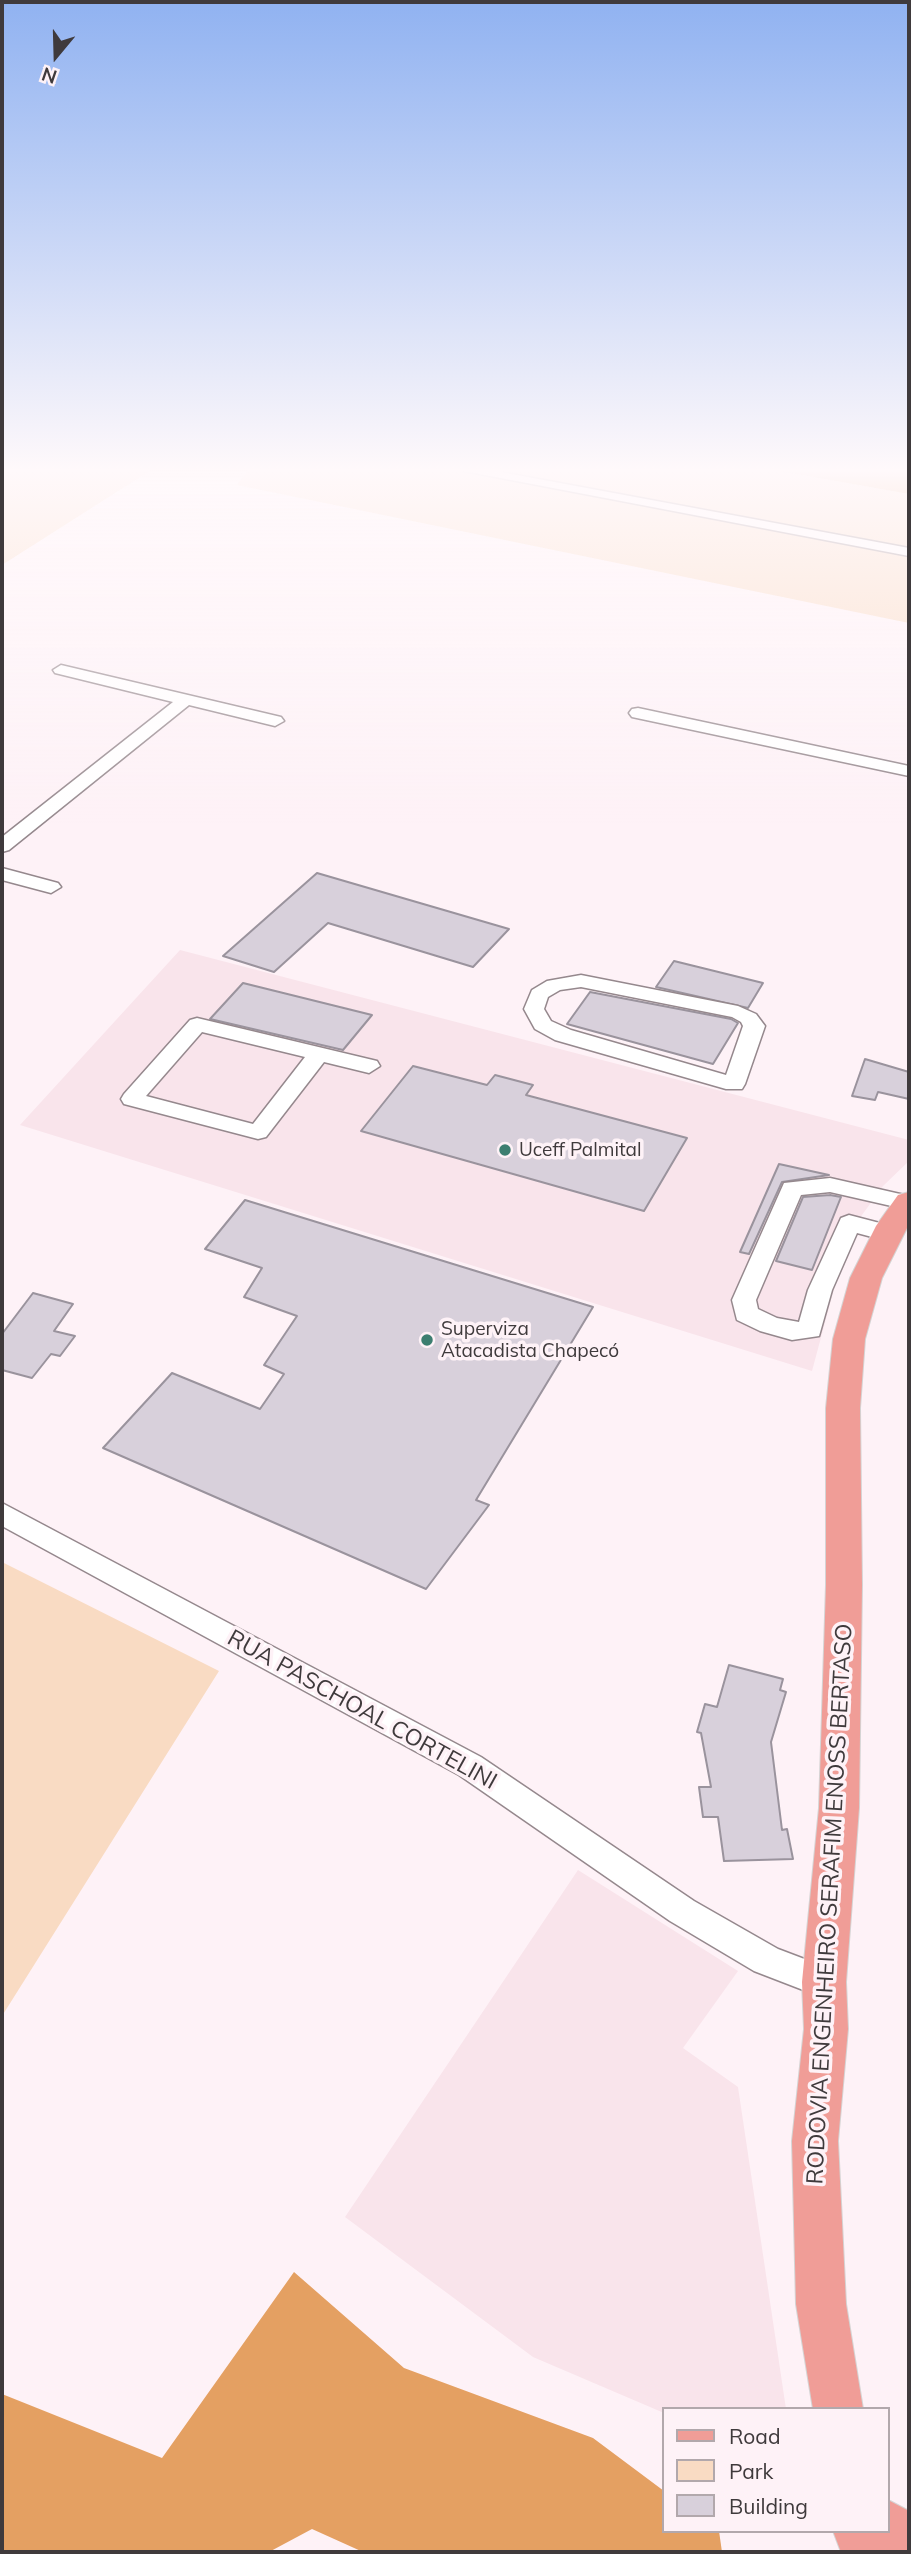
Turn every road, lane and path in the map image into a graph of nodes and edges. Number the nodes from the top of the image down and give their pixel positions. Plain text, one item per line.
1 (61, 670) dead end
2 (185, 700) junction
3 (638, 713) dead end
4 (275, 721) dead end
5 (909, 771) edge
6 (2, 846) edge
7 (2, 874) edge
8 (51, 887) dead end
9 (319, 1054) junction
10 (369, 1066) dead end
11 (734, 1084) joint
12 (861, 1192) junction
13 (909, 1203) edge
14 (849, 1223) junction
15 (887, 1233) junction
16 (2, 1513) edge
17 (824, 1982) junction
18 (838, 2407) edge
19 (890, 2529) edge
20 (860, 2533) edge
21 (868, 2552) edge
22 (907, 2552) edge

1 - 2 street
2 - 4 street
2 - 6 street
3 - 5 street
7 - 8 street
9 - 9 street
9 - 10 street
11 - 11 street
12 - 13 street
12 - 14 street
12 - 14 street
13 - 15 main road, RODOVIA ENGENHEIRO SERAFIM ENOSS BERTASO
14 - 15 street
15 - 17 main road, RODOVIA ENGENHEIRO SERAFIM ENOSS BERTASO
16 - 17 street, RUA PASCHOAL CORTELINI
17 - 18 main road, RODOVIA ENGENHEIRO SERAFIM ENOSS BERTASO
19 - 22 main road
20 - 21 main road

